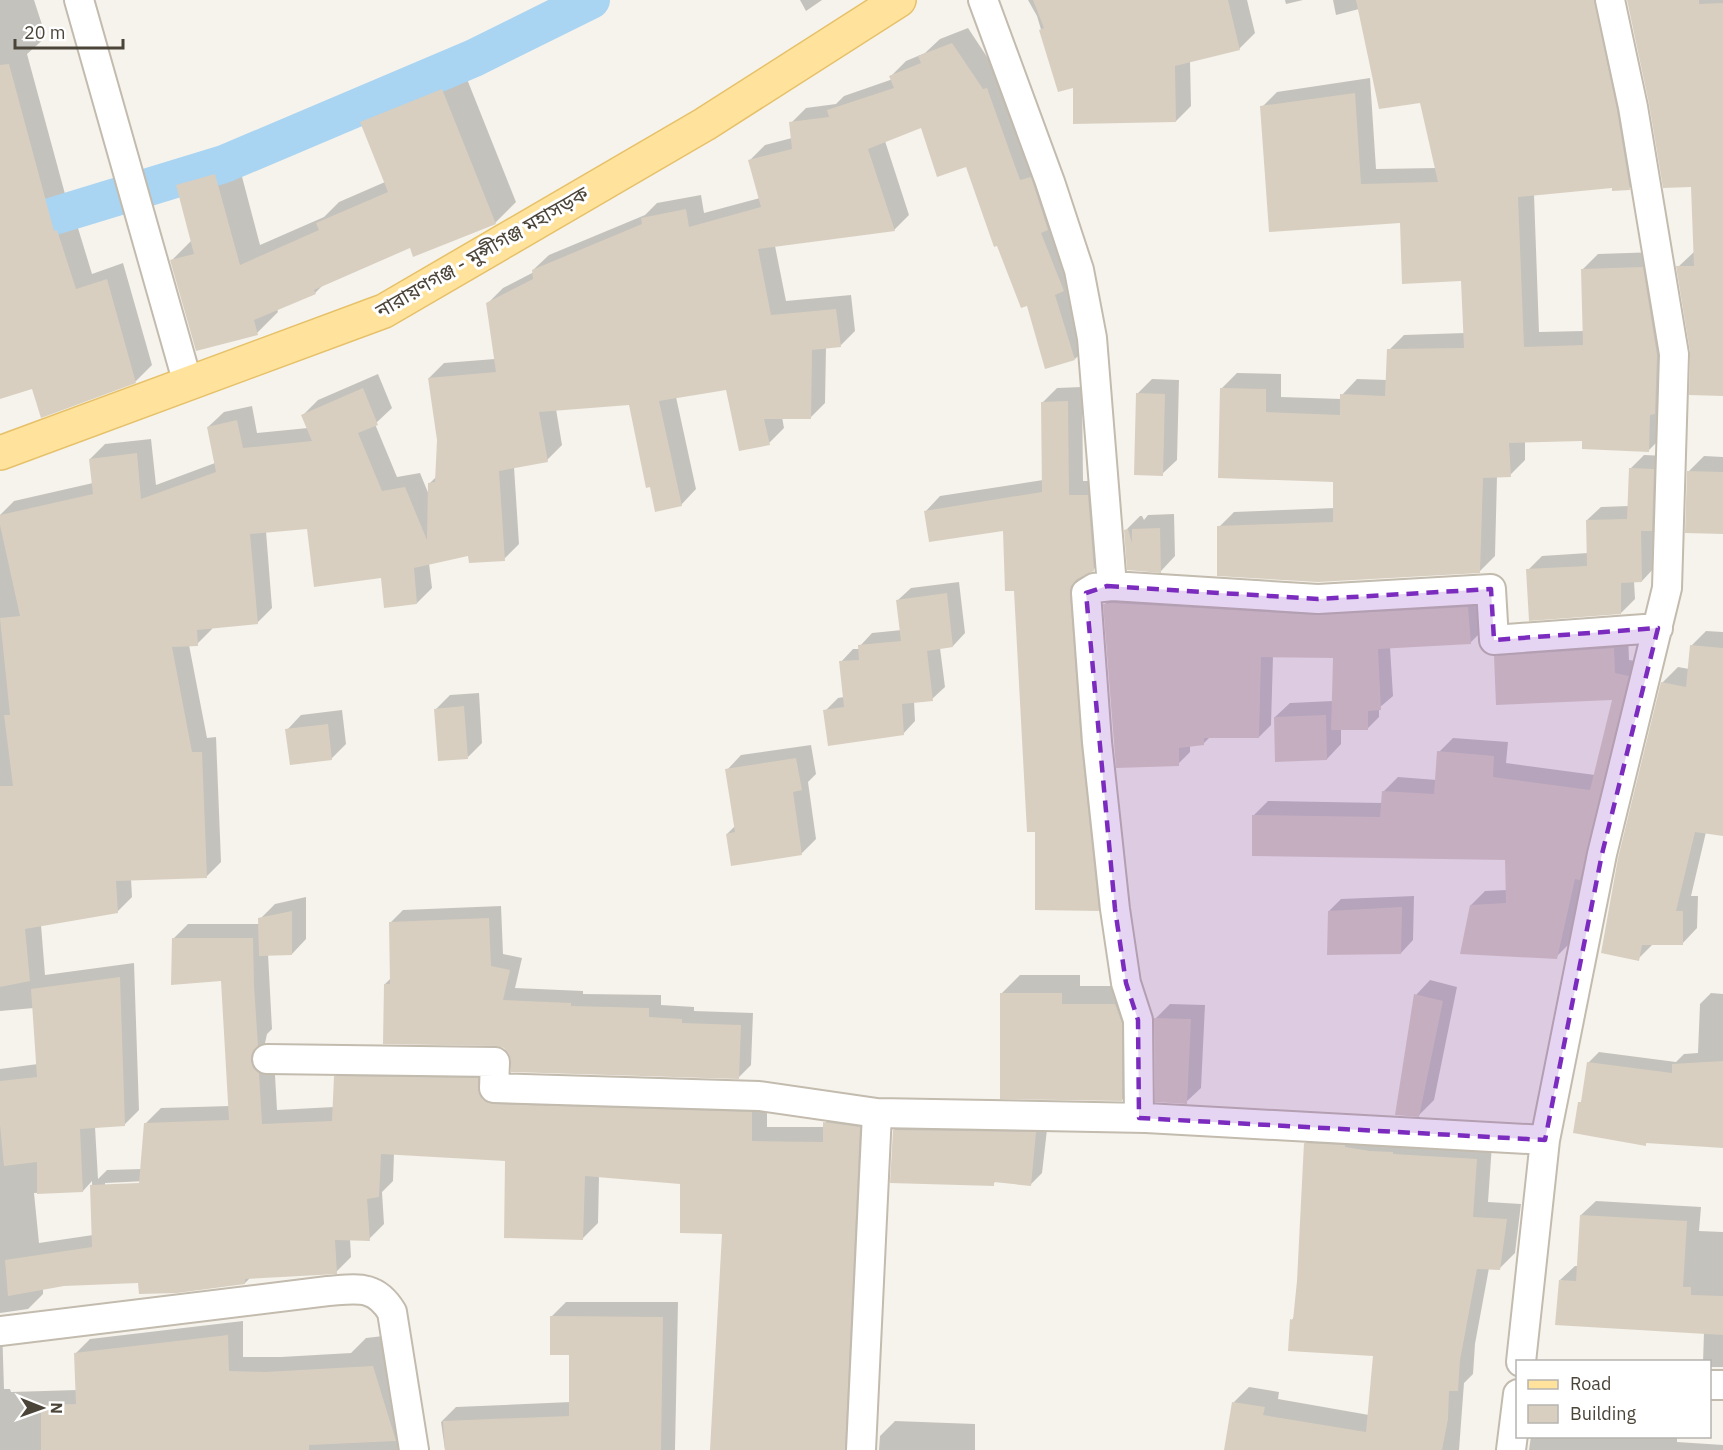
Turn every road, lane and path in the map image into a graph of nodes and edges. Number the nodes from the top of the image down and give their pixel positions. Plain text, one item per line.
1 (79, 0) edge
2 (898, 0) edge
3 (983, 0) edge
4 (1610, 0) edge
5 (188, 384) junction
6 (0, 453) edge
7 (1112, 586) junction
8 (1658, 628) junction
9 (267, 1059) dead end
10 (877, 1113) junction
11 (1139, 1118) junction
12 (1545, 1140) junction
13 (0, 1331) edge
14 (1521, 1360) edge
15 (1516, 1410) edge
16 (414, 1450) edge
17 (861, 1450) edge
18 (1511, 1450) edge

1 - 5 street
2 - 5 main road, নারায়ণগঞ্জ - মুন্সীগঞ্জ মহাসড়ক
3 - 7 street
4 - 8 street
5 - 6 main road, নারায়ণগঞ্জ - মুন্সীগঞ্জ মহাসড়ক
7 - 8 street
7 - 11 street
8 - 12 street
9 - 10 street
10 - 11 street
10 - 17 street
11 - 12 street
12 - 14 street
13 - 16 street
15 - 18 street

